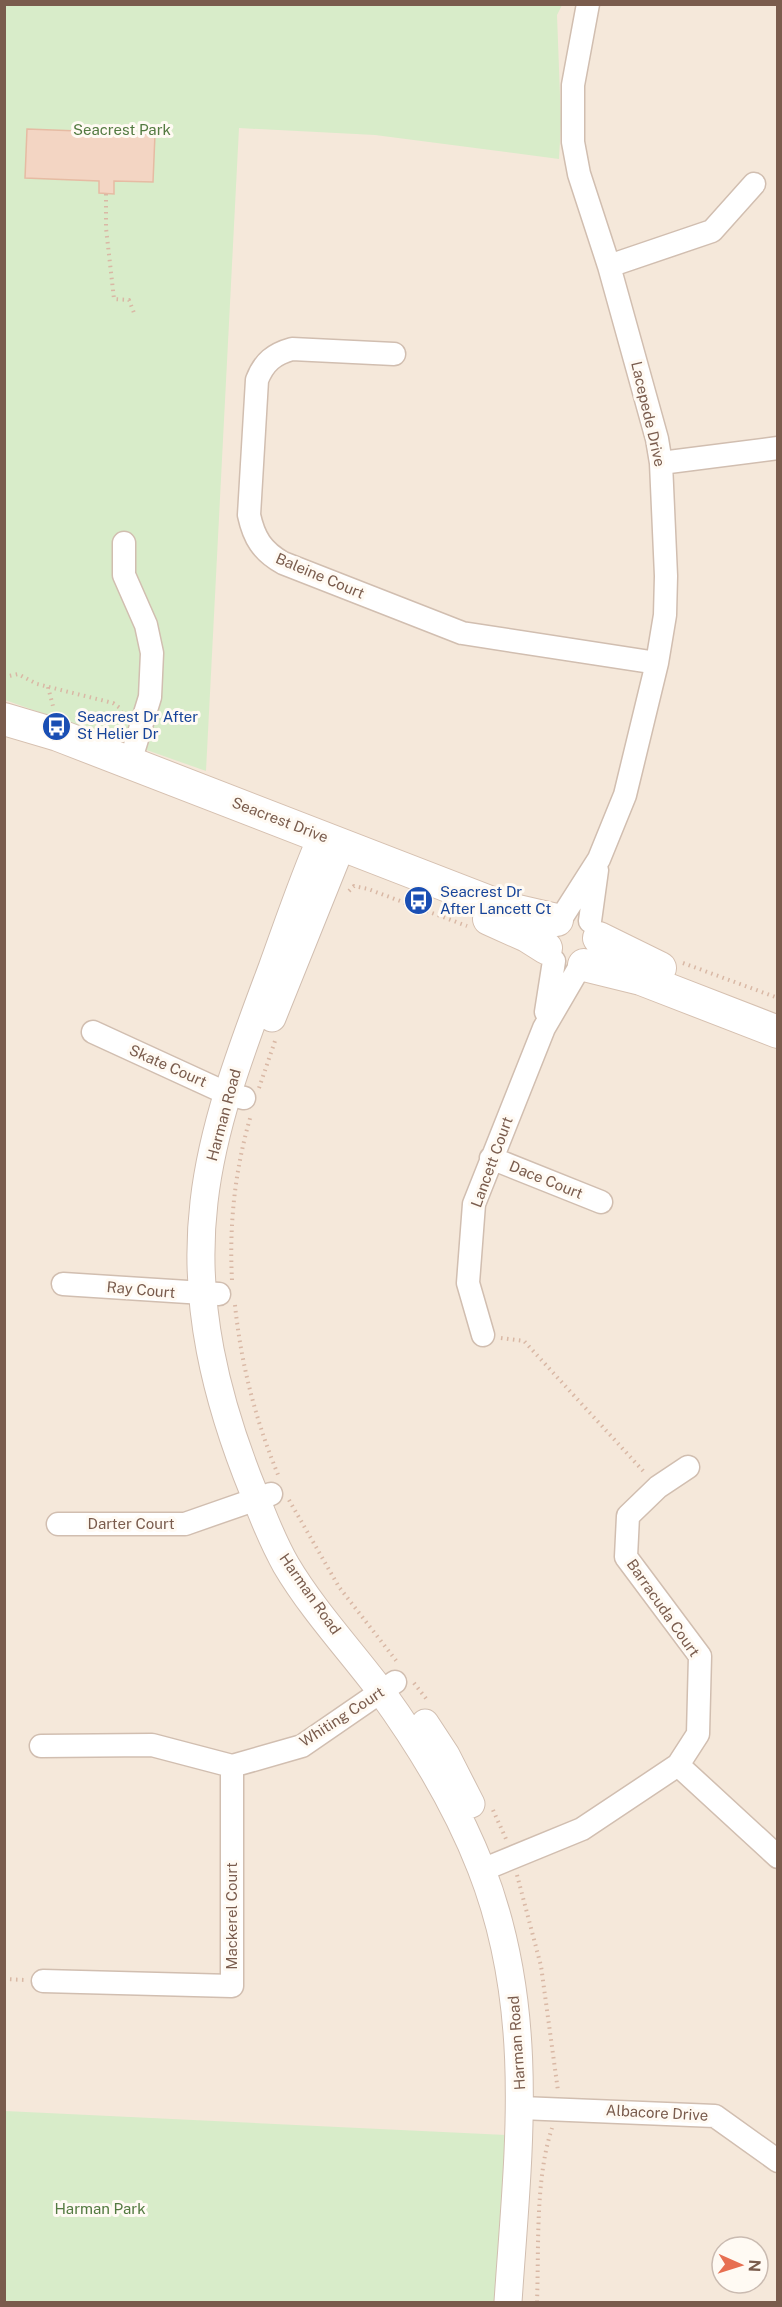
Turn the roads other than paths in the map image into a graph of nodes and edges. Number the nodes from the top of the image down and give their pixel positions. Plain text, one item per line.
1 (588, 4) edge
2 (754, 184) dead end
3 (609, 266) junction
4 (394, 354) dead end
5 (777, 448) edge
6 (661, 464) junction
7 (124, 543) dead end
8 (657, 663) junction
9 (4, 719) edge
10 (4, 735) edge
11 (130, 762) junction
12 (329, 848) junction
13 (571, 942) junction
14 (777, 1014) edge
15 (93, 1032) dead end
16 (777, 1032) edge
17 (246, 1098) junction
18 (491, 1158) junction
19 (601, 1203) dead end
20 (63, 1284) dead end
21 (222, 1293) junction
22 (483, 1335) road end
23 (688, 1467) dead end
24 (273, 1492) junction
25 (58, 1524) dead end
26 (396, 1678) junction
27 (41, 1746) dead end
28 (678, 1765) junction
29 (232, 1766) junction
30 (777, 1857) edge
31 (497, 1864) junction
32 (43, 1981) dead end
33 (538, 2108) junction
34 (777, 2161) edge
35 (508, 2302) edge
36 (524, 2302) edge

1 - 3 street, Lacepede Drive
2 - 3 street
3 - 6 street, Lacepede Drive
4 - 8 street, Baleine Court
5 - 6 street
6 - 8 street, Lacepede Drive
7 - 11 street
8 - 13 street, Lacepede Drive
9 - 11 main road, Seacrest Drive
10 - 12 main road, Seacrest Drive
11 - 12 main road, Seacrest Drive
12 - 13 main road, Seacrest Drive
12 - 17 street, Harman Road
13 - 14 main road, Seacrest Drive
13 - 16 main road, Seacrest Drive
13 - 18 street, Lancett Court
15 - 17 street, Skate Court
17 - 21 street, Harman Road
18 - 19 street, Dace Court
18 - 22 street, Lancett Court
20 - 21 street, Ray Court
21 - 24 street, Harman Road
23 - 28 street, Barracuda Court
24 - 25 street, Darter Court
24 - 26 street, Harman Road
26 - 29 street, Whiting Court
26 - 31 street, Harman Road
27 - 29 street
28 - 30 street
28 - 31 street, Barracuda Court
29 - 32 street, Mackerel Court
31 - 33 street, Harman Road
33 - 34 street, Albacore Drive
33 - 35 street, Harman Road
33 - 36 street, Harman Road

